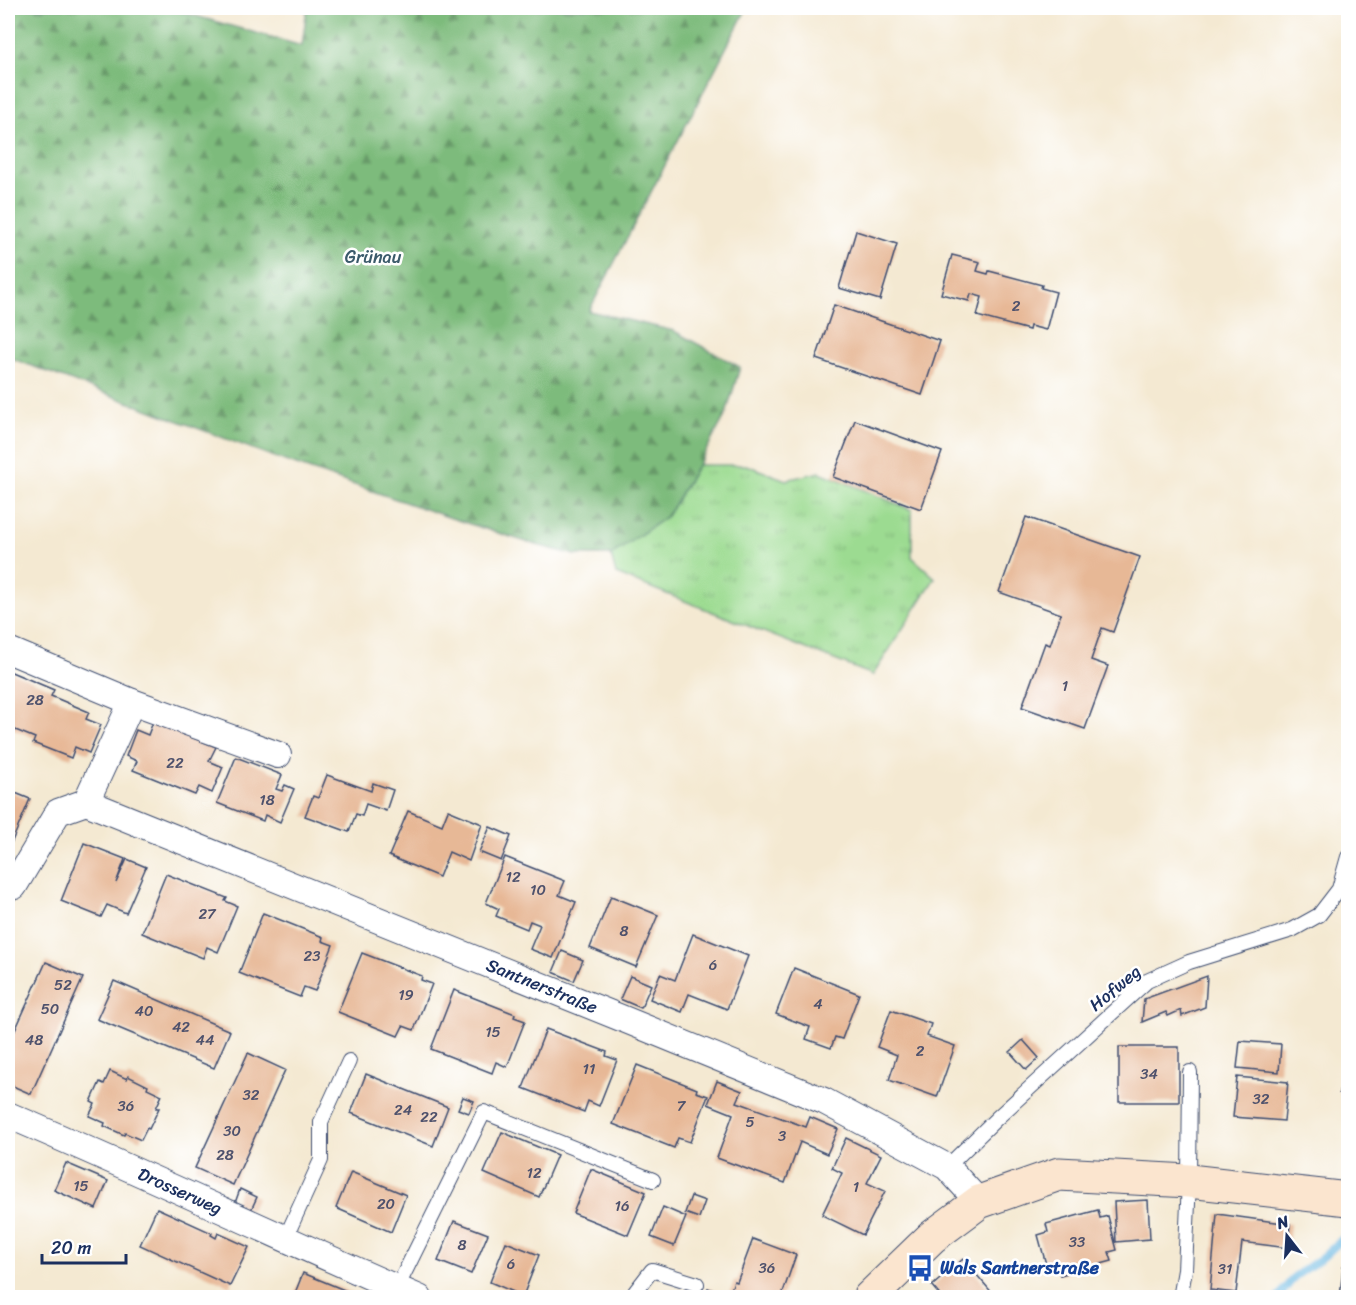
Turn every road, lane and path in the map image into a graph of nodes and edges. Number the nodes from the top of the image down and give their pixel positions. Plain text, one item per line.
1 (8, 650) edge
2 (132, 702) junction
3 (278, 755) dead end
4 (86, 802) junction
5 (1348, 857) edge
6 (8, 886) edge
7 (349, 1061) dead end
8 (1190, 1072) dead end
9 (8, 1115) edge
10 (947, 1167) junction
11 (653, 1180) dead end
12 (1189, 1181) junction
13 (1348, 1199) edge
14 (980, 1202) junction
15 (285, 1239) junction
16 (697, 1284) dead end
17 (408, 1293) edge
18 (632, 1298) edge
19 (869, 1298) edge
20 (1180, 1298) edge

1 - 2 street
2 - 3 street
2 - 4 street
4 - 6 street
4 - 10 street, Santnerstraße
5 - 10 lane, Hofweg
7 - 15 lane
8 - 12 lane
9 - 15 street, Drosserweg
10 - 14 street, Santnerstraße
11 - 17 lane
12 - 13 street
12 - 14 street
12 - 20 lane
14 - 19 street
15 - 17 street, Drosserweg
16 - 18 lane

